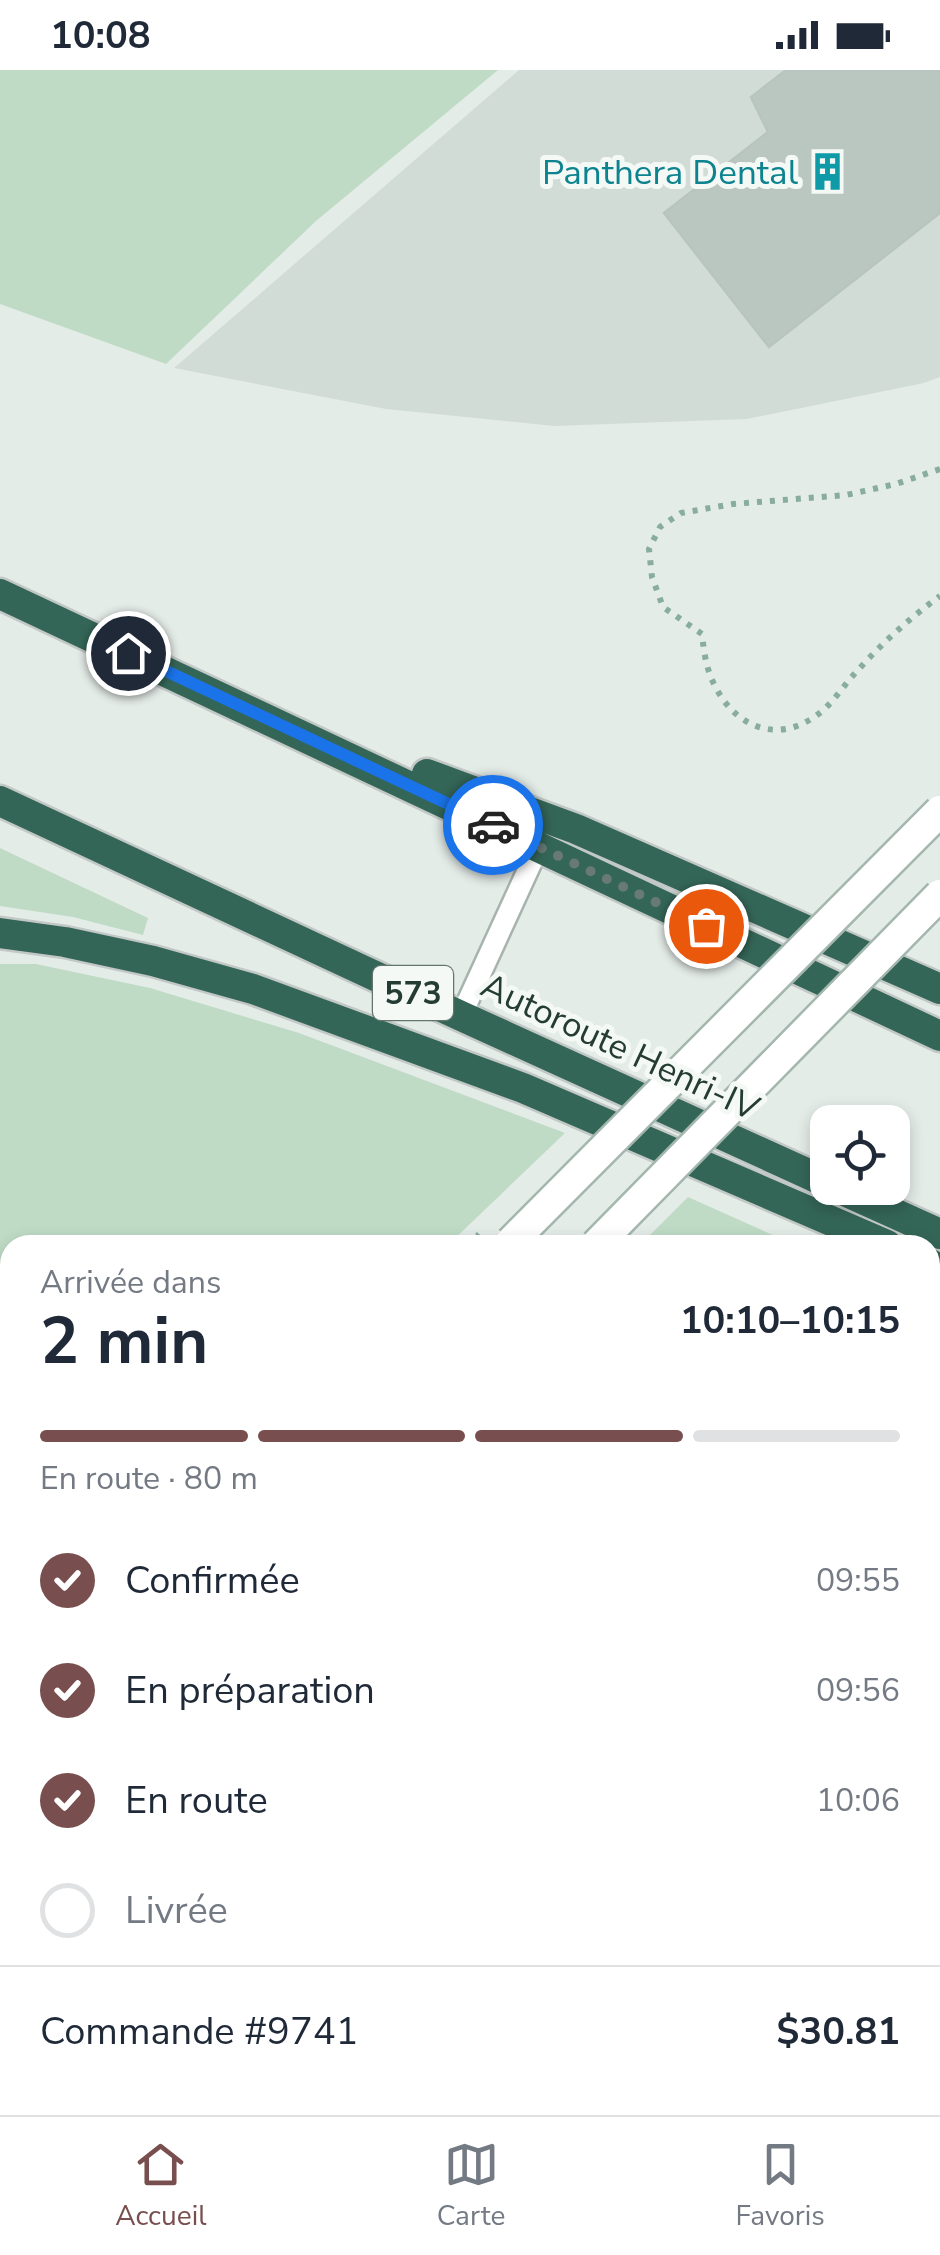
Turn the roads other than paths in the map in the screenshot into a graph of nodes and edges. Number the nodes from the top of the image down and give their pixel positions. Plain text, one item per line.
1 (0, 594) edge
2 (224, 698) junction
3 (0, 801) edge
4 (940, 811) edge
5 (539, 846) junction
6 (940, 896) edge
7 (0, 933) edge
8 (940, 990) edge
9 (461, 1016) junction
10 (940, 1036) edge
11 (810, 1175) edge
12 (876, 1205) edge
13 (940, 1234) edge
14 (517, 1235) edge
15 (606, 1235) edge
16 (864, 1235) edge

1 - 2 highway
2 - 5 highway
2 - 8 highway
3 - 9 highway, Autoroute Henri-IV / 573
4 - 14 main road, bridge
5 - 9 lane
5 - 10 highway
6 - 15 main road, bridge
7 - 16 highway
9 - 11 highway, Autoroute Henri-IV / 573
12 - 13 highway

